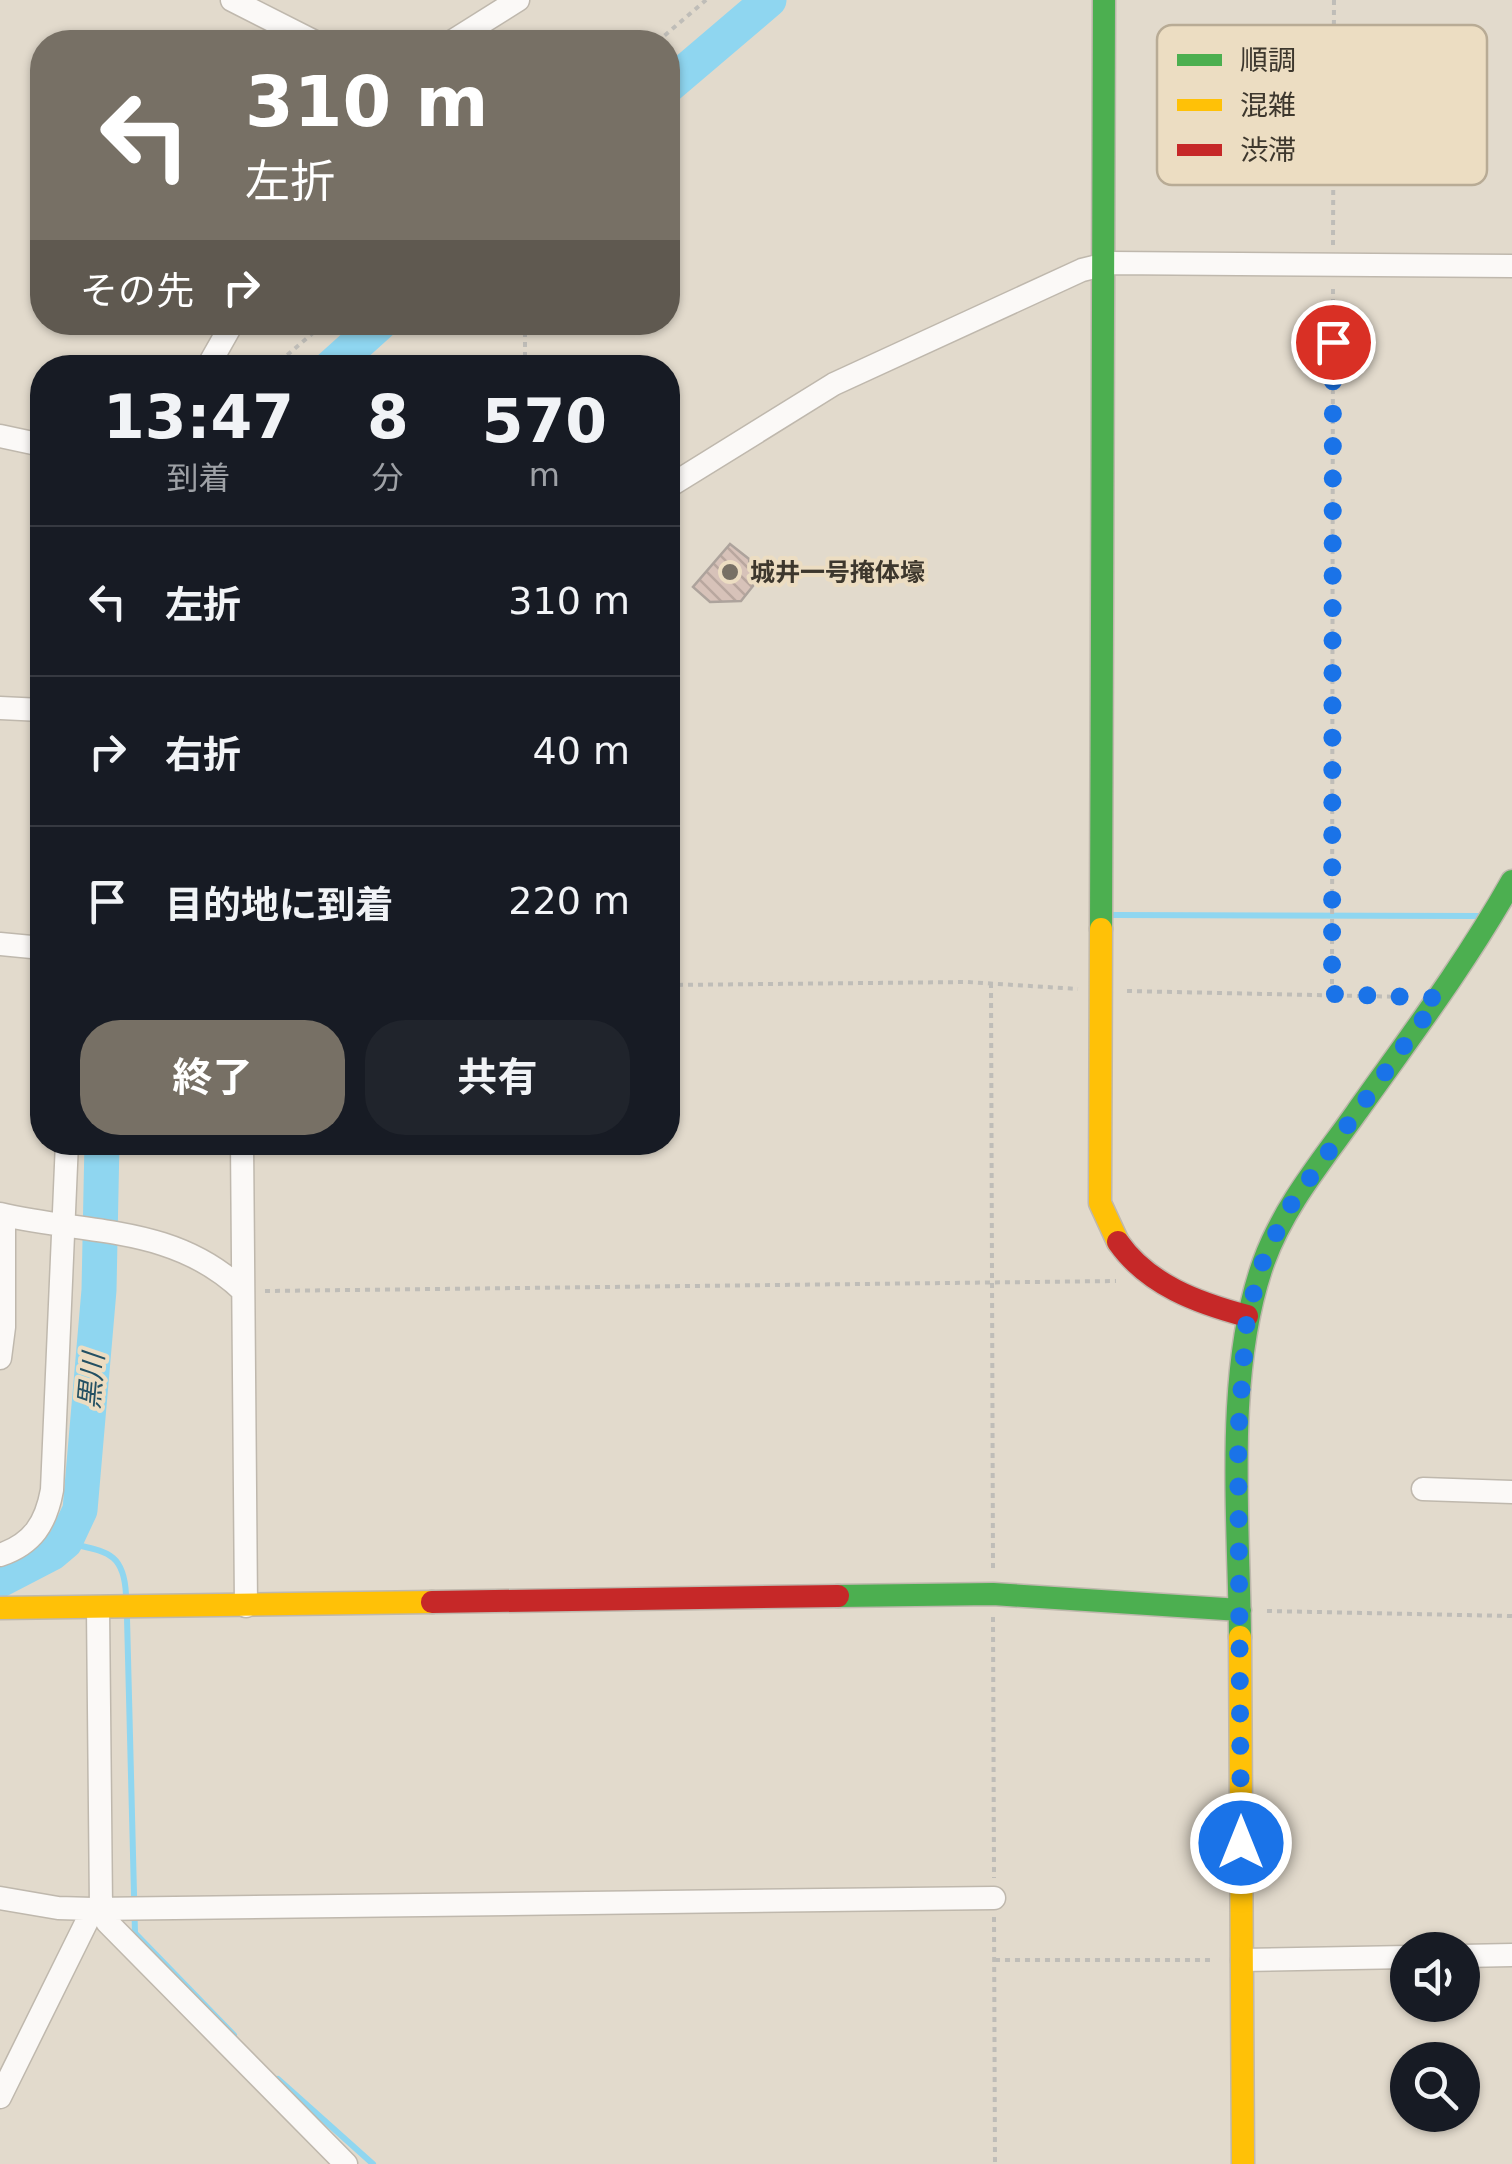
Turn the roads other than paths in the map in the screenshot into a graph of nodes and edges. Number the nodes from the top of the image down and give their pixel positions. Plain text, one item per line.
1 (232, 0) edge
2 (518, 0) edge
3 (1104, 0) edge
4 (291, 30) edge
5 (471, 30) edge
6 (1103, 266) junction
7 (1512, 266) edge
8 (0, 436) edge
9 (30, 442) edge
10 (680, 480) edge
11 (0, 708) edge
12 (30, 709) edge
13 (1512, 881) edge
14 (0, 944) edge
15 (30, 947) edge
16 (67, 1155) edge
17 (242, 1155) edge
18 (2, 1215) edge
19 (65, 1224) junction
20 (243, 1291) junction
21 (1247, 1316) junction
22 (0, 1358) edge
23 (1423, 1490) dead end
24 (1512, 1492) edge
25 (0, 1555) edge
26 (246, 1606) junction
27 (0, 1608) edge
28 (103, 1608) junction
29 (1240, 1610) junction
30 (0, 1898) edge
31 (994, 1898) dead end
32 (97, 1908) junction
33 (1512, 1955) edge
34 (1480, 1956) edge
35 (1390, 1957) edge
36 (1242, 1960) junction
37 (0, 2097) edge
38 (346, 2164) edge
39 (1243, 2164) edge

1 - 4 street
2 - 5 street
3 - 6 street
6 - 7 street
6 - 10 street
6 - 21 street
8 - 9 street
11 - 12 street
13 - 21 street
14 - 15 street
16 - 19 street
17 - 20 street
18 - 19 street
18 - 22 street
19 - 20 street
19 - 25 street
20 - 26 street
21 - 29 street
23 - 24 street
26 - 28 street
26 - 29 street
27 - 28 street
28 - 32 street
29 - 36 street
30 - 32 street
31 - 32 street
32 - 37 street
32 - 38 street
33 - 34 street
35 - 36 street
36 - 39 street

